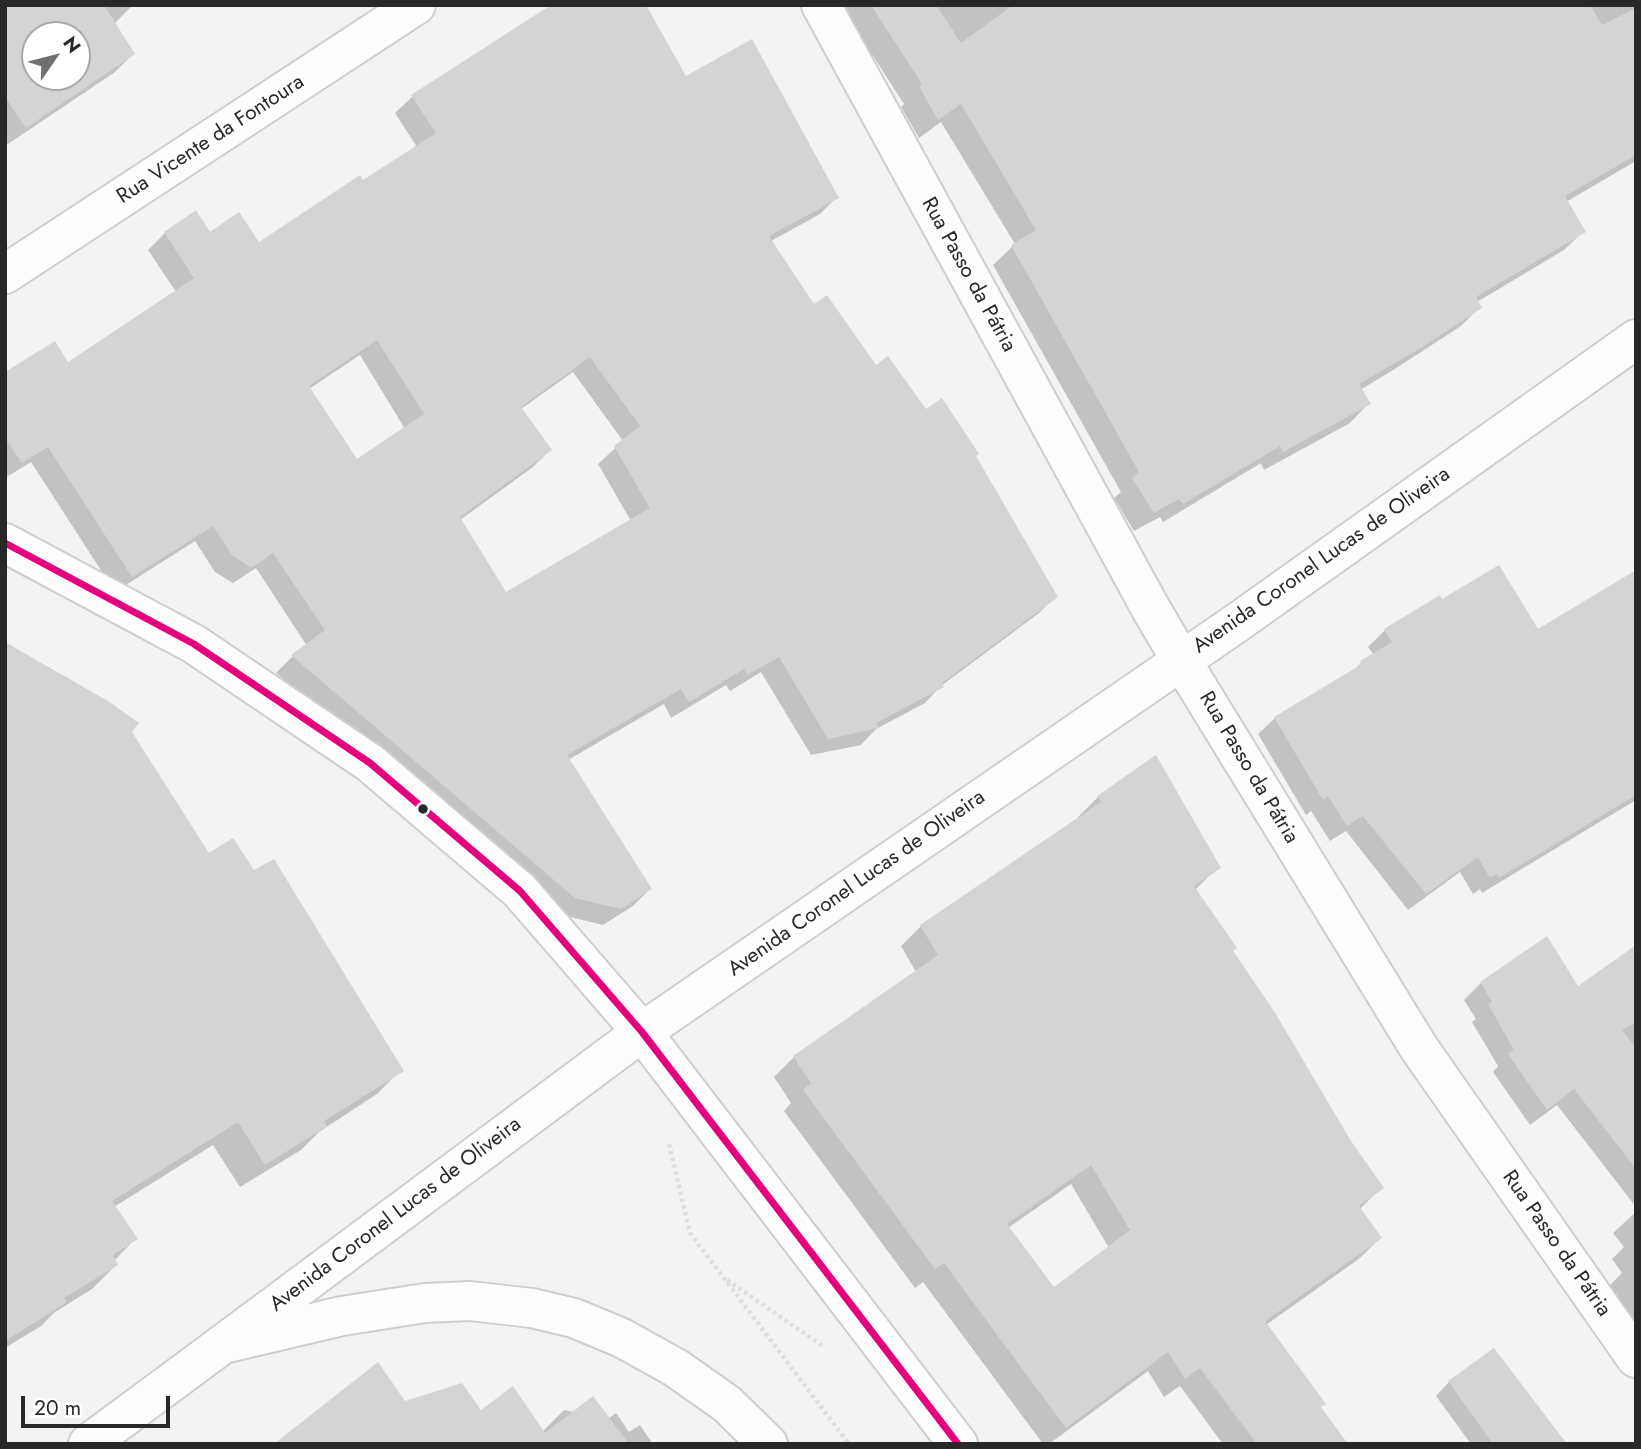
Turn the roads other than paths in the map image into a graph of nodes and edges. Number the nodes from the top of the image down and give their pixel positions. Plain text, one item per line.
1 (416, 5) edge
2 (821, 5) edge
3 (5, 274) edge
4 (1636, 339) edge
5 (5, 542) edge
6 (1181, 660) junction
7 (642, 1032) junction
8 (223, 1344) junction
9 (1636, 1358) edge
10 (88, 1444) edge
11 (768, 1444) edge
12 (958, 1444) edge

1 - 3 street, Rua Vicente da Fontoura
2 - 6 street, Rua Passo da Pátria
4 - 6 street, Avenida Coronel Lucas de Oliveira
5 - 7 street
6 - 7 street, Avenida Coronel Lucas de Oliveira
6 - 9 street, Rua Passo da Pátria
7 - 8 street, Avenida Coronel Lucas de Oliveira
7 - 12 street
8 - 10 street, Avenida Coronel Lucas de Oliveira
8 - 11 street

